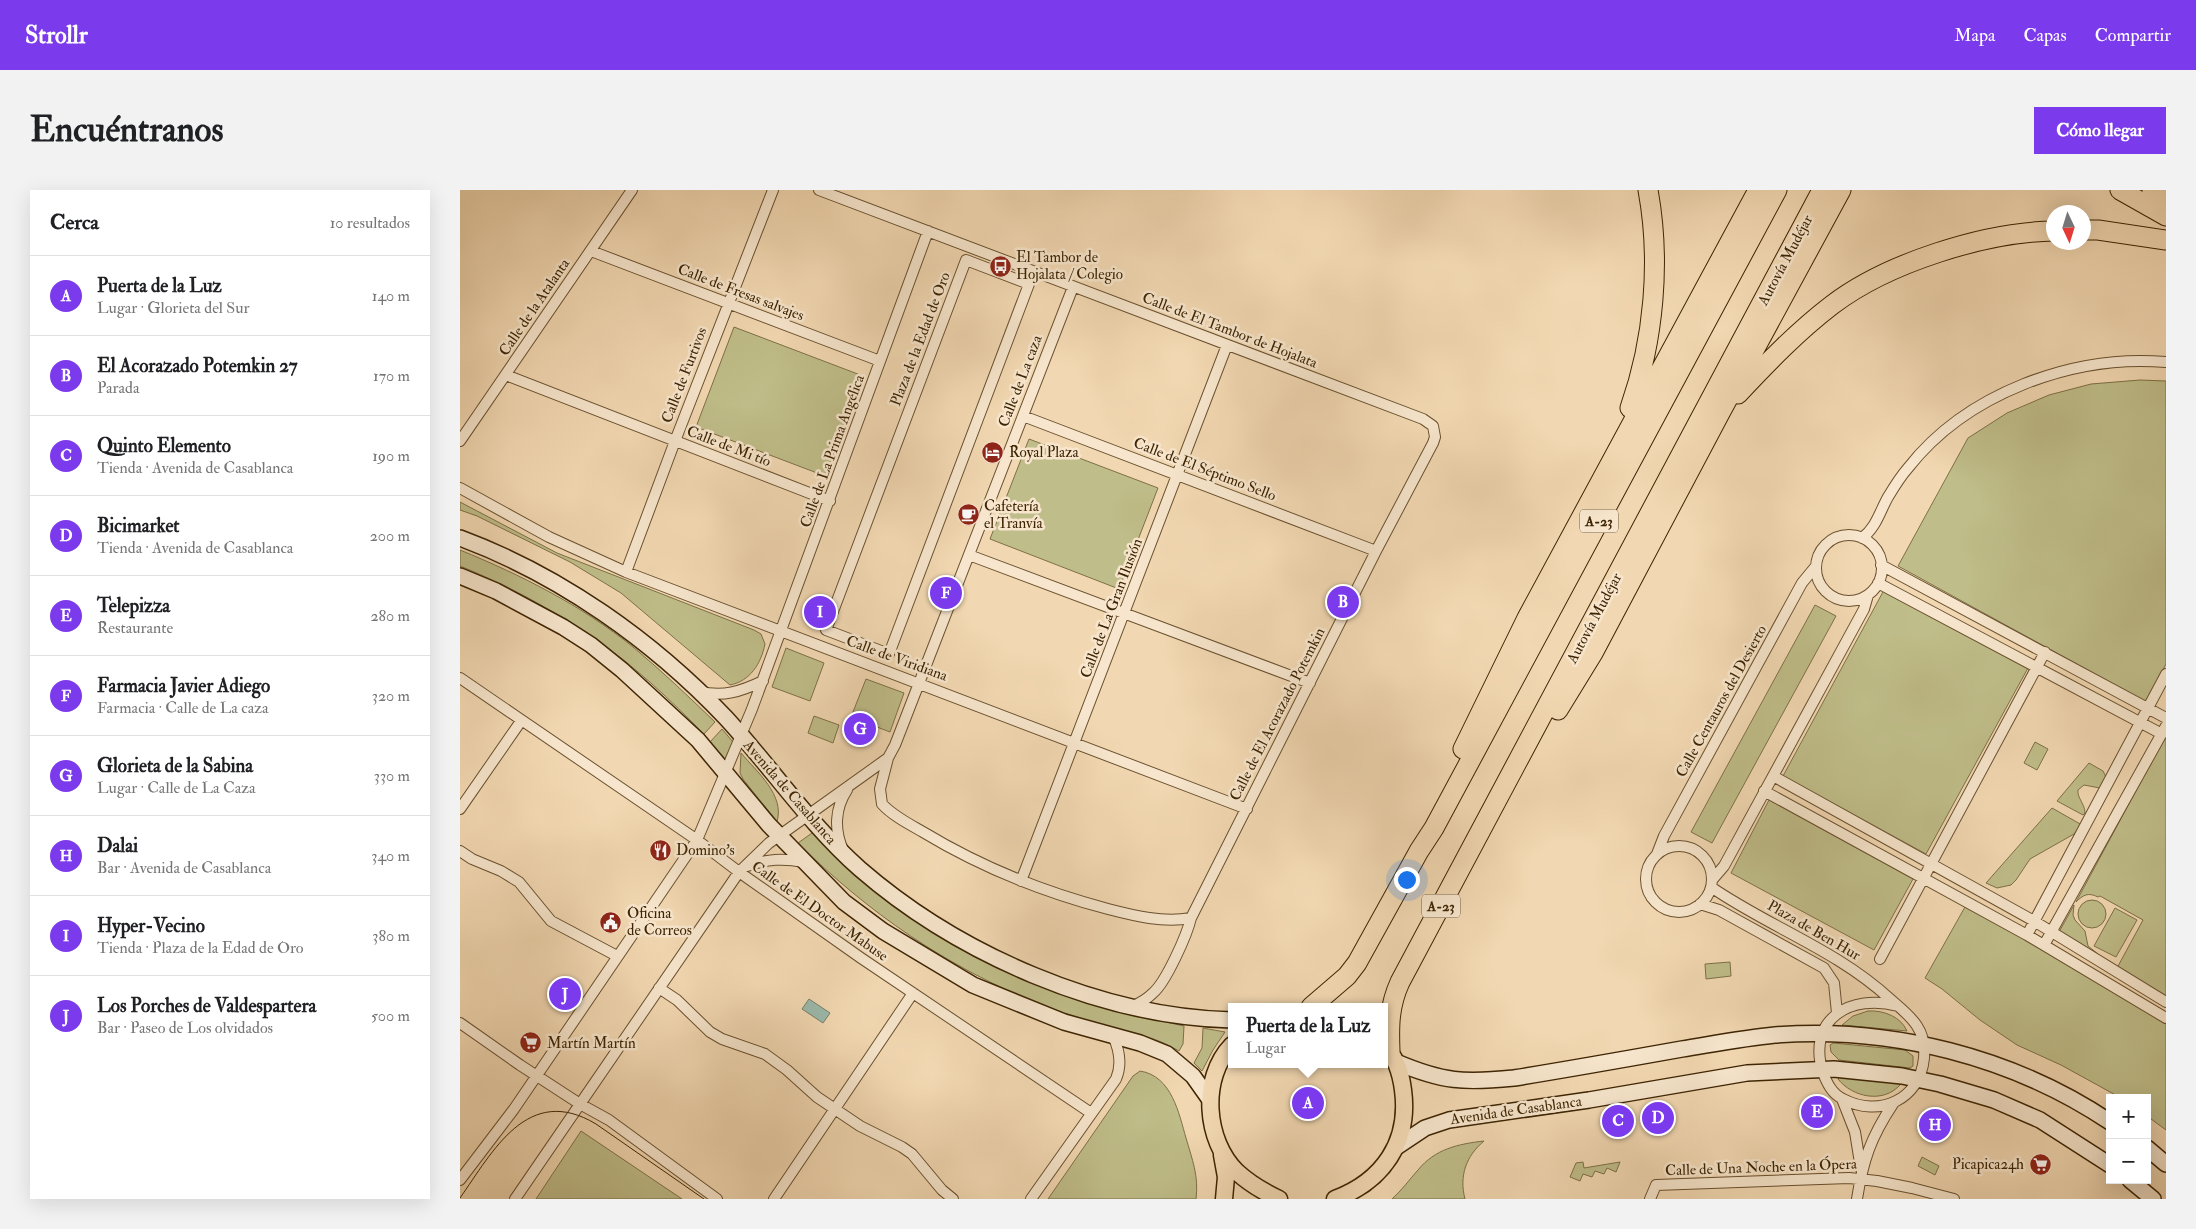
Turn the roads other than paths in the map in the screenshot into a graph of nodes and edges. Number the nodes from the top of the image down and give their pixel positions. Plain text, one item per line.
1 (632, 190) edge
2 (773, 190) edge
3 (819, 190) edge
4 (1648, 190) edge
5 (1758, 190) edge
6 (1777, 190) edge
7 (1822, 190) edge
8 (1841, 190) edge
9 (2120, 190) edge
10 (2152, 190) edge
11 (2166, 198) edge
12 (2166, 216) edge
13 (2091, 230) edge
14 (928, 231) junction
15 (2046, 232) edge
16 (2166, 240) edge
17 (591, 251) junction
18 (1073, 287) junction
19 (728, 303) junction
20 (1227, 345) junction
21 (880, 361) junction
22 (2166, 362) edge
23 (506, 375) junction
24 (1720, 412) junction
25 (1023, 416) junction
26 (1433, 426) joint
27 (460, 441) edge
28 (675, 441) junction
29 (1177, 475) junction
30 (460, 488) edge
31 (1596, 492) junction
32 (830, 500) junction
33 (460, 538) edge
34 (1862, 538) junction
35 (1376, 551) junction
36 (970, 555) junction
37 (1882, 565) junction
38 (1816, 566) junction
39 (626, 572) junction
40 (460, 576) edge
41 (1878, 582) junction
42 (1868, 595) junction
43 (1125, 614) junction
44 (780, 631) junction
45 (2045, 652) junction
46 (889, 654) joint
47 (2036, 668) junction
48 (2166, 674) edge
49 (460, 678) edge
50 (762, 681) junction
51 (920, 682) junction
52 (1310, 683) junction
53 (698, 691) junction
54 (2148, 708) junction
55 (2166, 718) edge
56 (521, 721) junction
57 (2140, 723) junction
58 (2164, 730) edge
59 (741, 735) junction
60 (1076, 742) junction
61 (888, 758) junction
62 (727, 772) junction
63 (1773, 776) junction
64 (849, 787) junction
65 (1764, 792) junction
66 (1247, 808) junction
67 (460, 809) edge
68 (1489, 815) junction
69 (807, 816) junction
70 (779, 836) junction
71 (697, 840) junction
72 (460, 851) edge
73 (1419, 851) junction
74 (1657, 854) junction
75 (846, 855) junction
76 (806, 862) junction
77 (1932, 862) junction
78 (741, 870) junction
79 (1924, 879) junction
80 (1021, 881) junction
81 (1711, 883) junction
82 (1700, 904) junction
83 (1190, 918) junction
84 (2034, 920) junction
85 (2051, 932) junction
86 (2027, 935) junction
87 (2044, 945) junction
88 (617, 956) junction
89 (1880, 959) dead end
90 (660, 988) junction
91 (913, 992) junction
92 (2166, 1002) edge
93 (1316, 1003) edge
94 (1133, 1006) junction
95 (1898, 1006) junction
96 (1837, 1013) junction
97 (2166, 1018) edge
98 (1228, 1020) edge
99 (460, 1023) edge
100 (1822, 1034) junction
101 (1113, 1036) junction
102 (1924, 1045) junction
103 (1228, 1051) edge
104 (1390, 1053) edge
105 (1822, 1068) junction
106 (537, 1075) junction
107 (1919, 1079) junction
108 (1842, 1099) junction
109 (1210, 1100) junction
110 (580, 1104) junction
111 (1893, 1104) junction
112 (835, 1109) junction
113 (1092, 1113) junction
114 (2106, 1119) edge
115 (1395, 1148) junction
116 (1222, 1150) junction
117 (2151, 1151) edge
118 (2106, 1162) edge
119 (2166, 1164) edge
120 (1861, 1174) junction
121 (460, 1180) edge
122 (2135, 1184) edge
123 (515, 1199) edge
124 (717, 1199) edge
125 (774, 1199) edge
126 (952, 1199) edge
127 (1031, 1199) edge
128 (1224, 1199) edge
129 (1279, 1199) edge
130 (1335, 1199) edge
131 (1650, 1199) edge
132 (1857, 1199) edge
133 (1954, 1199) edge
134 (2153, 1199) edge

1 - 17 street, Calle de la Atalanta
2 - 19 street, Calle de Furtivos
3 - 14 street, Calle de El Tambor de Hojalata
4 - 31 highway
5 - 31 highway
6 - 73 highway, A-23
7 - 68 highway, Autovía Mudéjar / A-23
8 - 24 highway
9 - 12 highway
10 - 11 highway
13 - 16 highway
14 - 18 street, Calle de El Tambor de Hojalata
14 - 21 street, Calle de La Prima Angélica
15 - 24 highway
17 - 19 street, Calle de Fresas salvajes
17 - 23 street, Calle de la Atalanta
18 - 20 street, Calle de El Tambor de Hojalata
18 - 25 street, Calle de La caza
19 - 21 street, Calle de Fresas salvajes
19 - 28 street, Calle de Furtivos
20 - 26 street, Calle de El Tambor de Hojalata
20 - 29 street, Calle de La Gran Ilusión
21 - 32 street, Calle de La Prima Angélica
22 - 34 street
23 - 27 street, Calle de la Atalanta
23 - 28 street, Calle de Mi tío
24 - 68 highway
25 - 29 street, Calle de El Séptimo Sello
25 - 36 street, Calle de La caza
26 - 35 street, Calle de El Acorazado Potemkin
28 - 32 street, Calle de Mi tío
28 - 39 street, Calle de Furtivos
29 - 35 street, Calle de El Séptimo Sello
29 - 43 street, Calle de La Gran Ilusión
30 - 39 street, Calle de Viridiana
31 - 73 highway
32 - 44 street, Calle de La Prima Angélica
33 - 53 main road, Avenida de Casablanca
34 - 37 street
34 - 38 street
35 - 52 street, Calle de El Acorazado Potemkin
36 - 43 street
36 - 51 street, Calle de La caza
37 - 41 street
37 - 45 street
38 - 42 street
38 - 74 street, Calle Centauros del Desierto
39 - 44 street, Calle de Viridiana
40 - 62 main road
41 - 42 street
41 - 47 street
42 - 63 street
43 - 52 street
43 - 60 street, Calle de La Gran Ilusión
44 - 50 street, Calle de La Prima Angélica
44 - 51 street, Calle de Viridiana
45 - 47 street
45 - 54 street
46 - 46 street, Plaza de la Edad de Oro
47 - 57 street
47 - 77 street
48 - 54 street
49 - 56 street, Calle de El Doctor Mabuse
50 - 53 street
50 - 59 street, Calle de La Prima Angélica
51 - 60 street, Calle de Viridiana
51 - 61 street
52 - 66 street, Calle de El Acorazado Potemkin
53 - 59 main road, Avenida de Casablanca
54 - 55 street
54 - 57 street
56 - 67 street
56 - 71 street, Calle de El Doctor Mabuse
57 - 58 street
57 - 84 street
58 - 85 street
59 - 62 street, Calle de La Prima Angélica
59 - 69 main road, Avenida de Casablanca
60 - 66 street, Calle de Viridiana
60 - 80 street, Calle de La Gran Ilusión
61 - 64 street
61 - 80 street
62 - 70 main road
62 - 71 street, Calle de La Prima Angélica
63 - 65 street
63 - 77 street
64 - 69 street
64 - 75 street
65 - 79 street
65 - 81 street
66 - 83 street, Calle de El Acorazado Potemkin
68 - 104 highway, Autovía Mudéjar / A-23
69 - 70 street
69 - 75 main road, Avenida de Casablanca
70 - 76 main road
70 - 78 street
71 - 78 street, Calle de El Doctor Mabuse
71 - 88 street, Calle de La Prima Angélica
72 - 88 street
73 - 93 highway, A-23
74 - 81 street
74 - 82 street
75 - 94 main road, Avenida de Casablanca
76 - 78 street
76 - 101 main road
77 - 79 street
77 - 84 street
78 - 90 street
78 - 91 street, Calle de El Doctor Mabuse
79 - 86 street
79 - 89 street
80 - 83 street
81 - 82 street
81 - 95 street, Plaza de Ben Hur
82 - 96 street, Plaza de Ben Hur
83 - 94 street, Calle de El Acorazado Potemkin
84 - 85 street
84 - 86 street
85 - 87 street
85 - 92 street
86 - 87 street
87 - 97 street
88 - 106 street, Calle de La Prima Angélica
90 - 110 street
90 - 112 street
91 - 112 street
91 - 113 street, Calle de El Doctor Mabuse
94 - 98 main road, Avenida de Casablanca
95 - 96 street
95 - 102 street
96 - 100 street
99 - 106 street
100 - 102 main road
100 - 104 main road
100 - 105 street
101 - 109 main road
101 - 113 street
102 - 107 street
102 - 114 main road
103 - 109 main road
104 - 115 main road, A-23
105 - 107 main road, Avenida de Casablanca
105 - 108 street
105 - 115 main road, Avenida de Casablanca
106 - 110 street
106 - 121 street, Calle de La Prima Angélica
107 - 111 street
107 - 118 main road, Avenida de Casablanca
108 - 111 street
108 - 120 street
109 - 116 main road
110 - 123 street
110 - 124 street
111 - 120 street
112 - 125 street
112 - 126 street
113 - 127 street
115 - 130 main road, A-23
116 - 128 main road
116 - 129 main road
117 - 119 main road
120 - 131 street, Calle de Una Noche en la Ópera
120 - 132 street
120 - 133 street, Calle de Una Noche en la Ópera
122 - 134 main road

